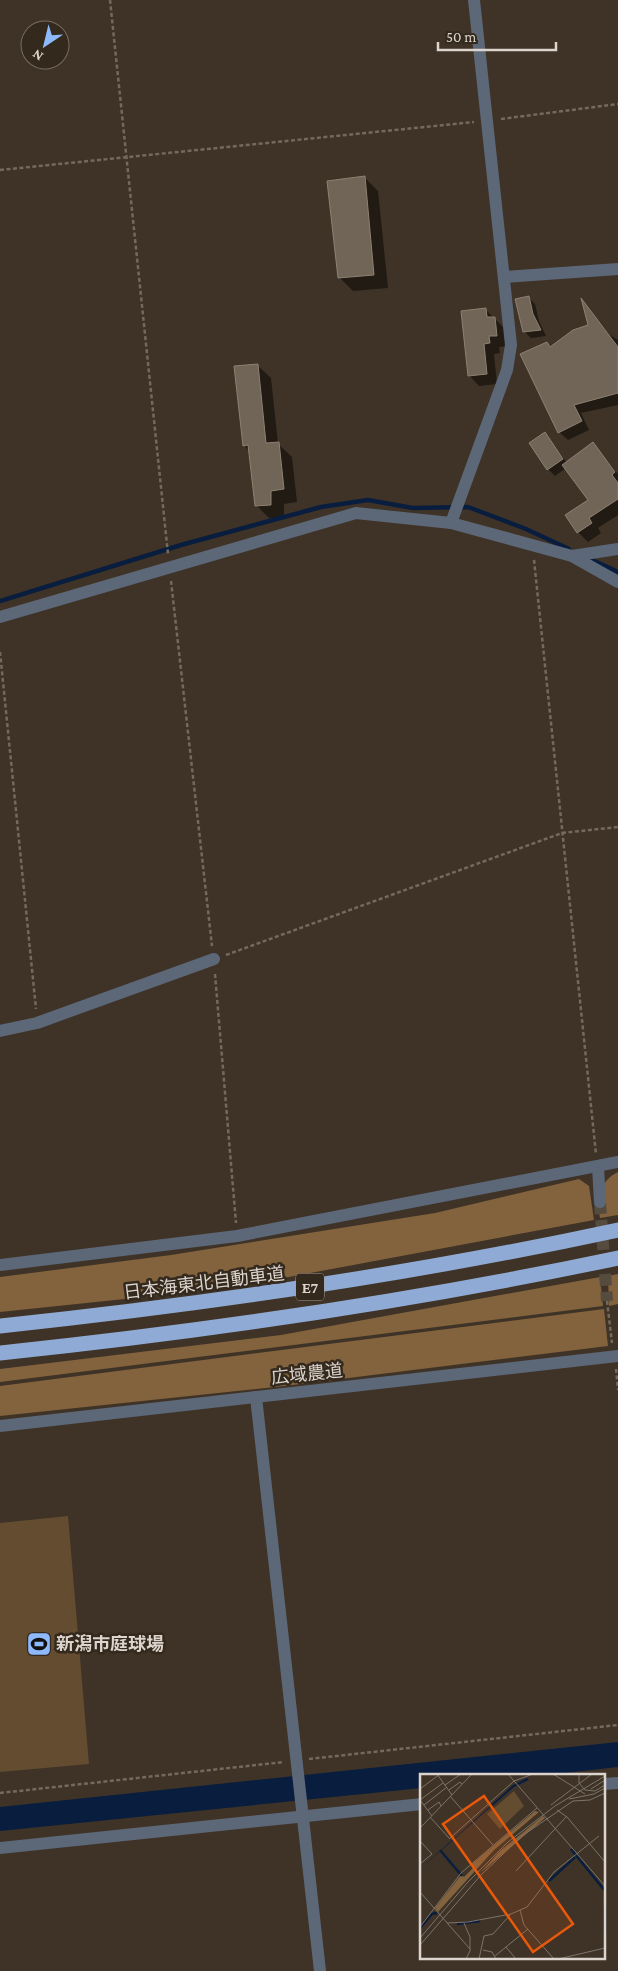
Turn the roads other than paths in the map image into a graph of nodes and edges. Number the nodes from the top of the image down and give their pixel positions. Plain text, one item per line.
1 (474, 0) edge
2 (618, 269) edge
3 (505, 277) junction
4 (451, 524) junction
5 (618, 549) edge
6 (572, 556) junction
7 (618, 582) edge
8 (0, 617) edge
9 (214, 960) road end
10 (0, 1032) edge
11 (618, 1162) edge
12 (598, 1167) junction
13 (600, 1202) tunnel mouth
14 (618, 1230) edge
15 (618, 1258) edge
16 (0, 1265) edge
17 (0, 1326) edge
18 (0, 1353) edge
19 (618, 1356) edge
20 (256, 1397) junction
21 (0, 1426) edge
22 (420, 1804) edge
23 (303, 1813) junction
24 (0, 1848) edge
25 (320, 1971) edge

1 - 3 street
2 - 3 street
3 - 4 street
4 - 6 street
4 - 8 street
5 - 6 street
6 - 7 street
9 - 10 street
11 - 12 street
12 - 13 street
12 - 16 street
14 - 17 highway, 日本海東北自動車道 / E7
15 - 18 highway, E7
19 - 20 street, 広域農道
20 - 21 street, 広域農道
20 - 23 street
22 - 23 street
23 - 24 street
23 - 25 street

